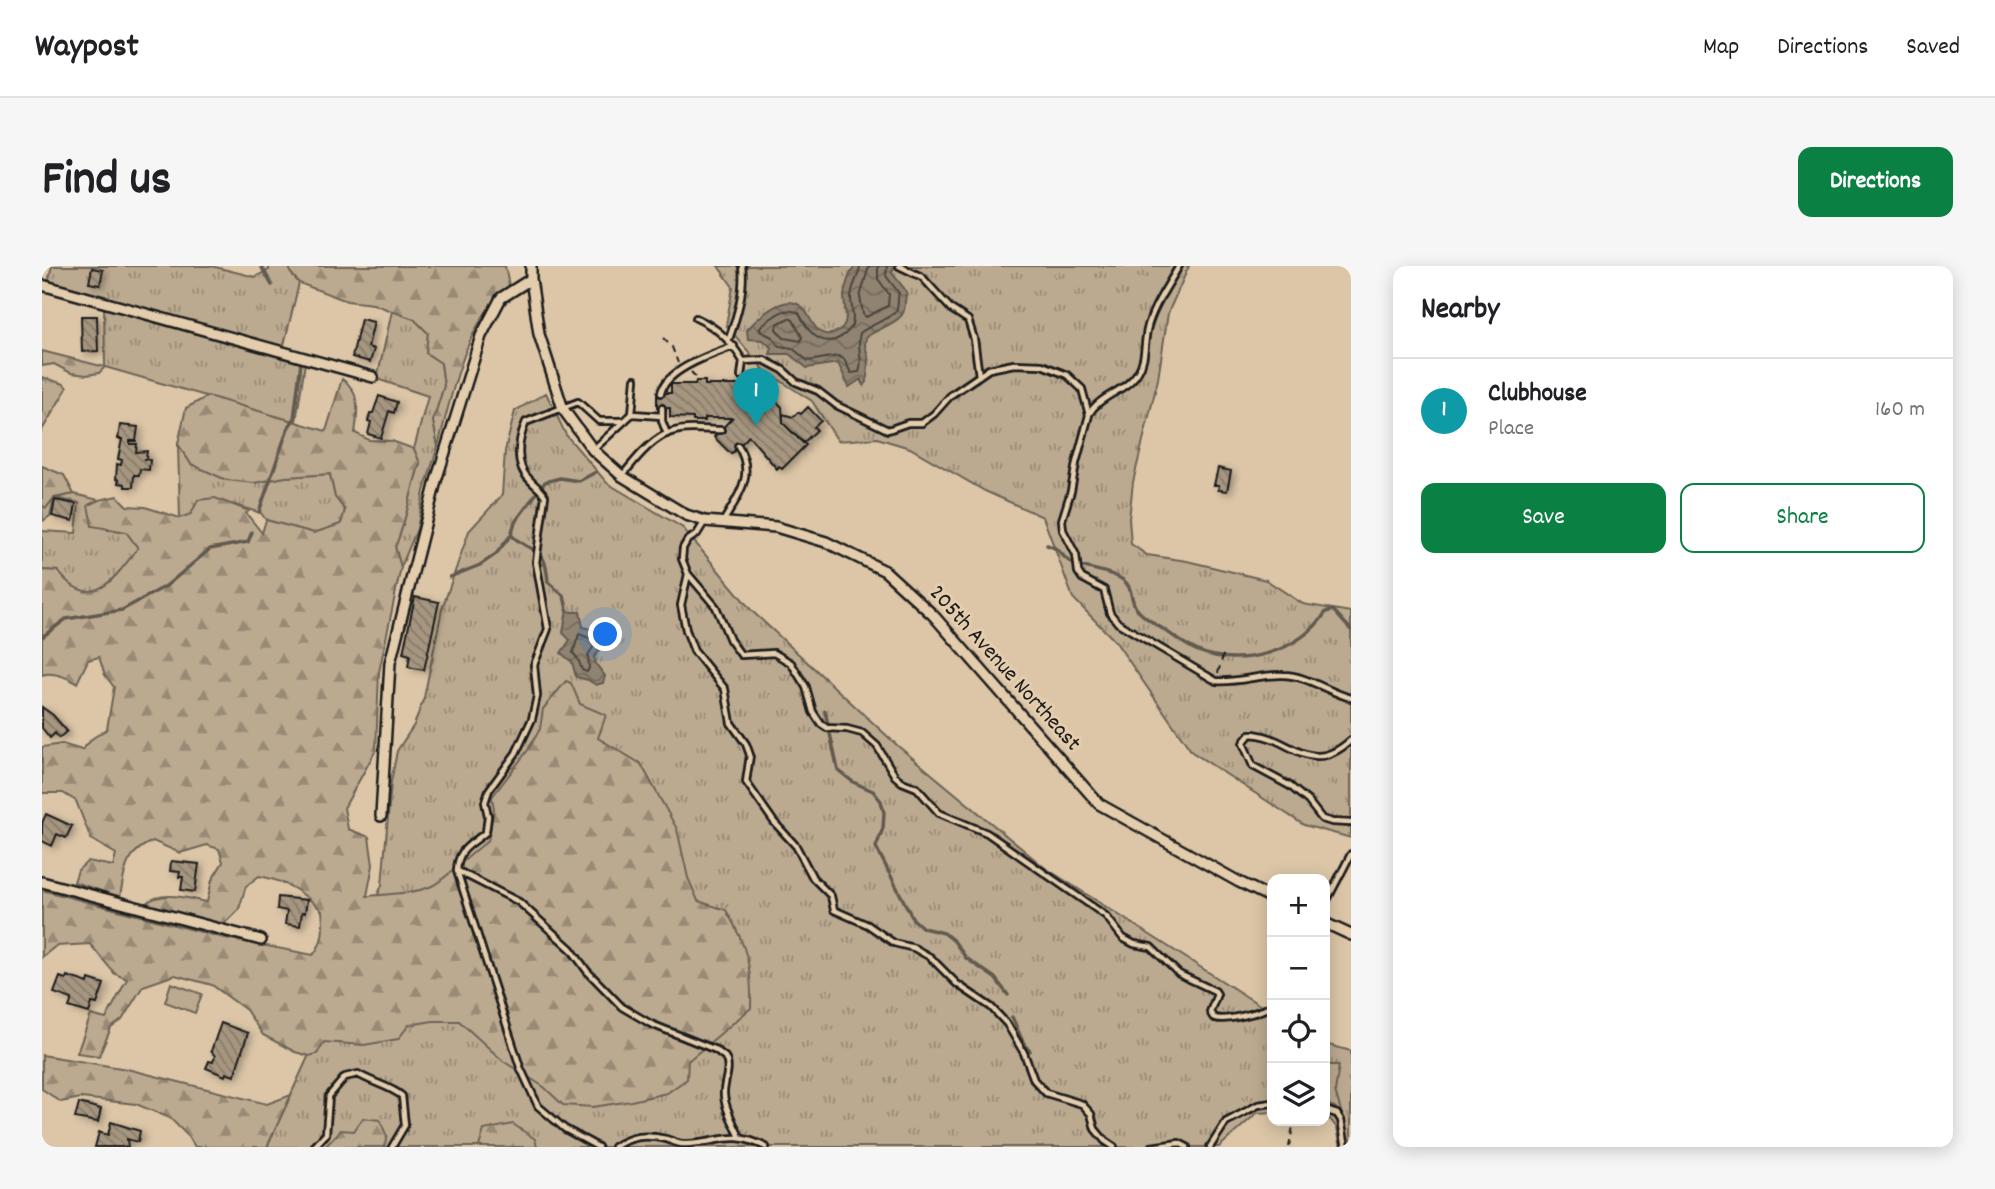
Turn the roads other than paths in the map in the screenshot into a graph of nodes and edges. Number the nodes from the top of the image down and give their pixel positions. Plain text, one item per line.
1 (531, 266) edge
2 (742, 266) edge
3 (900, 266) edge
4 (1179, 266) edge
5 (531, 279) junction
6 (42, 285) edge
7 (696, 318) dead end
8 (729, 339) junction
9 (734, 346) junction
10 (743, 361) junction
11 (741, 376) dead end
12 (979, 376) junction
13 (373, 377) dead end
14 (635, 379) dead end
15 (661, 393) dead end
16 (662, 408) dead end
17 (563, 409) junction
18 (632, 414) junction
19 (1089, 415) junction
20 (662, 416) junction
21 (625, 421) junction
22 (722, 430) dead end
23 (667, 434) junction
24 (738, 446) dead end
25 (593, 450) junction
26 (622, 476) junction
27 (705, 521) junction
28 (723, 522) junction
29 (688, 574) junction
30 (1351, 698) edge
31 (1351, 740) edge
32 (381, 816) dead end
33 (1351, 823) edge
34 (1351, 854) edge
35 (457, 871) junction
36 (42, 882) edge
37 (1330, 894) edge
38 (1267, 896) edge
39 (1330, 925) edge
40 (1351, 934) edge
41 (261, 940) dead end
42 (1267, 1008) edge
43 (1267, 1104) edge
44 (1330, 1112) edge
45 (740, 1137) junction
46 (314, 1147) edge
47 (392, 1147) edge
48 (598, 1147) edge
49 (614, 1147) edge
50 (766, 1147) edge
51 (1114, 1147) edge
52 (1152, 1147) edge
53 (1187, 1147) edge
54 (1210, 1147) edge
55 (1346, 1147) edge

1 - 5 street, 205th Avenue Northeast
2 - 8 lane
3 - 12 lane
4 - 19 lane
5 - 17 street, 205th Avenue Northeast
5 - 32 street
6 - 13 street
7 - 8 lane
8 - 9 lane
9 - 10 lane
9 - 15 lane
10 - 11 lane
10 - 12 lane
12 - 19 lane
14 - 18 lane
16 - 20 lane
17 - 21 lane
17 - 25 street, 205th Avenue Northeast
17 - 35 lane
18 - 20 lane
18 - 21 lane
19 - 30 lane
20 - 23 lane
21 - 25 lane
22 - 23 lane
23 - 26 lane
24 - 28 lane
25 - 26 street, 205th Avenue Northeast
26 - 27 street, 205th Avenue Northeast
27 - 28 street, 205th Avenue Northeast
27 - 29 lane
28 - 38 street, 205th Avenue Northeast
29 - 42 lane
29 - 51 lane
31 - 33 lane
34 - 37 lane
35 - 45 lane
35 - 48 lane
36 - 41 street
39 - 40 street
43 - 54 lane
44 - 55 lane
45 - 49 lane
45 - 50 lane
46 - 47 lane
52 - 53 lane

